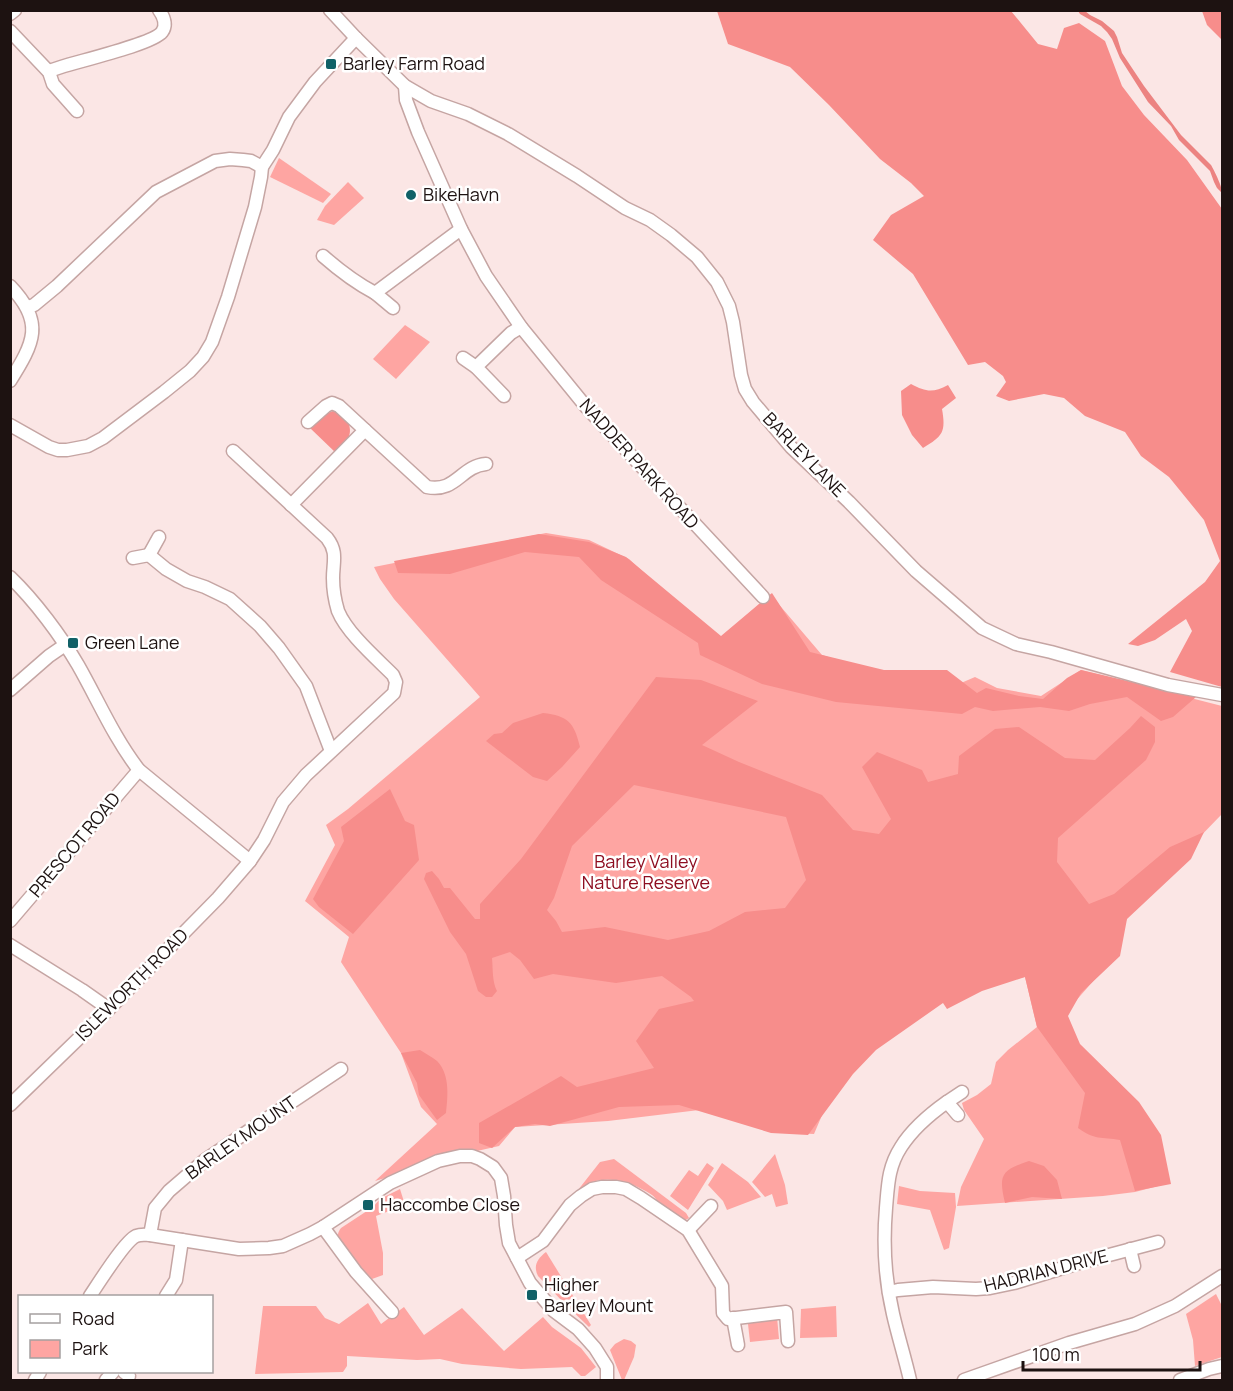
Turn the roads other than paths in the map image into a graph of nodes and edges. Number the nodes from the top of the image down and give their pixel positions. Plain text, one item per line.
1 (15, 10) edge
2 (159, 10) edge
3 (330, 10) edge
4 (10, 14) edge
5 (10, 31) edge
6 (356, 38) junction
7 (49, 72) junction
8 (405, 86) junction
9 (77, 111) dead end
10 (262, 167) junction
11 (461, 229) junction
12 (323, 256) dead end
13 (10, 286) edge
14 (375, 293) junction
15 (28, 307) junction
16 (393, 308) dead end
17 (520, 327) junction
18 (463, 358) dead end
19 (476, 367) junction
20 (10, 381) edge
21 (504, 396) dead end
22 (308, 422) dead end
23 (10, 425) edge
24 (364, 429) junction
25 (233, 451) dead end
26 (479, 461) dead end
27 (291, 505) junction
28 (159, 537) dead end
29 (148, 555) junction
30 (133, 558) dead end
31 (10, 577) edge
32 (763, 597) dead end
33 (64, 645) junction
34 (10, 690) edge
35 (1222, 695) edge
36 (331, 752) junction
37 (139, 770) junction
38 (250, 861) junction
39 (10, 921) edge
40 (10, 945) edge
41 (109, 1009) junction
42 (341, 1069) dead end
43 (962, 1092) dead end
44 (947, 1102) junction
45 (11, 1103) edge
46 (958, 1115) dead end
47 (711, 1206) dead end
48 (323, 1227) junction
49 (688, 1230) junction
50 (150, 1235) junction
51 (183, 1240) junction
52 (1158, 1242) dead end
53 (1130, 1249) junction
54 (518, 1258) junction
55 (1134, 1266) dead end
56 (1222, 1276) edge
57 (889, 1292) junction
58 (91, 1295) edge
59 (167, 1295) edge
60 (392, 1312) dead end
61 (734, 1318) junction
62 (788, 1341) dead end
63 (738, 1345) dead end
64 (1222, 1366) edge
65 (607, 1380) edge
66 (910, 1380) edge
67 (964, 1380) edge
68 (1180, 1380) edge

1 - 4 street
2 - 7 street
3 - 6 street, BARLEY LANE
5 - 7 street
6 - 8 street, BARLEY LANE
6 - 10 street
7 - 9 street
8 - 11 street, NADDER PARK ROAD
8 - 35 street, BARLEY LANE
10 - 15 street
10 - 23 street
11 - 14 street
11 - 17 street, NADDER PARK ROAD
12 - 14 street
13 - 15 street
14 - 16 street
15 - 20 street
17 - 19 street
17 - 32 street, NADDER PARK ROAD
18 - 19 street
19 - 21 street
22 - 24 street
24 - 26 street
24 - 27 street
25 - 27 street
27 - 36 street, ISLEWORTH ROAD
28 - 29 street
29 - 30 street
29 - 36 street
31 - 33 street
33 - 34 street
33 - 37 street
36 - 38 street, ISLEWORTH ROAD
37 - 38 street
37 - 39 street, PRESCOT ROAD
38 - 41 street, ISLEWORTH ROAD
40 - 41 street
41 - 45 street, ISLEWORTH ROAD
42 - 50 street, BARLEY MOUNT
43 - 44 street
44 - 46 street
44 - 57 street
47 - 49 street
48 - 51 street
48 - 54 street
48 - 60 street
49 - 54 street
49 - 61 street
50 - 51 street
50 - 58 street
51 - 59 street
52 - 53 street, HADRIAN DRIVE
53 - 55 street, HADRIAN DRIVE
53 - 57 street, HADRIAN DRIVE
54 - 65 street
56 - 67 street
57 - 66 street
61 - 62 street
61 - 63 street
64 - 68 street

